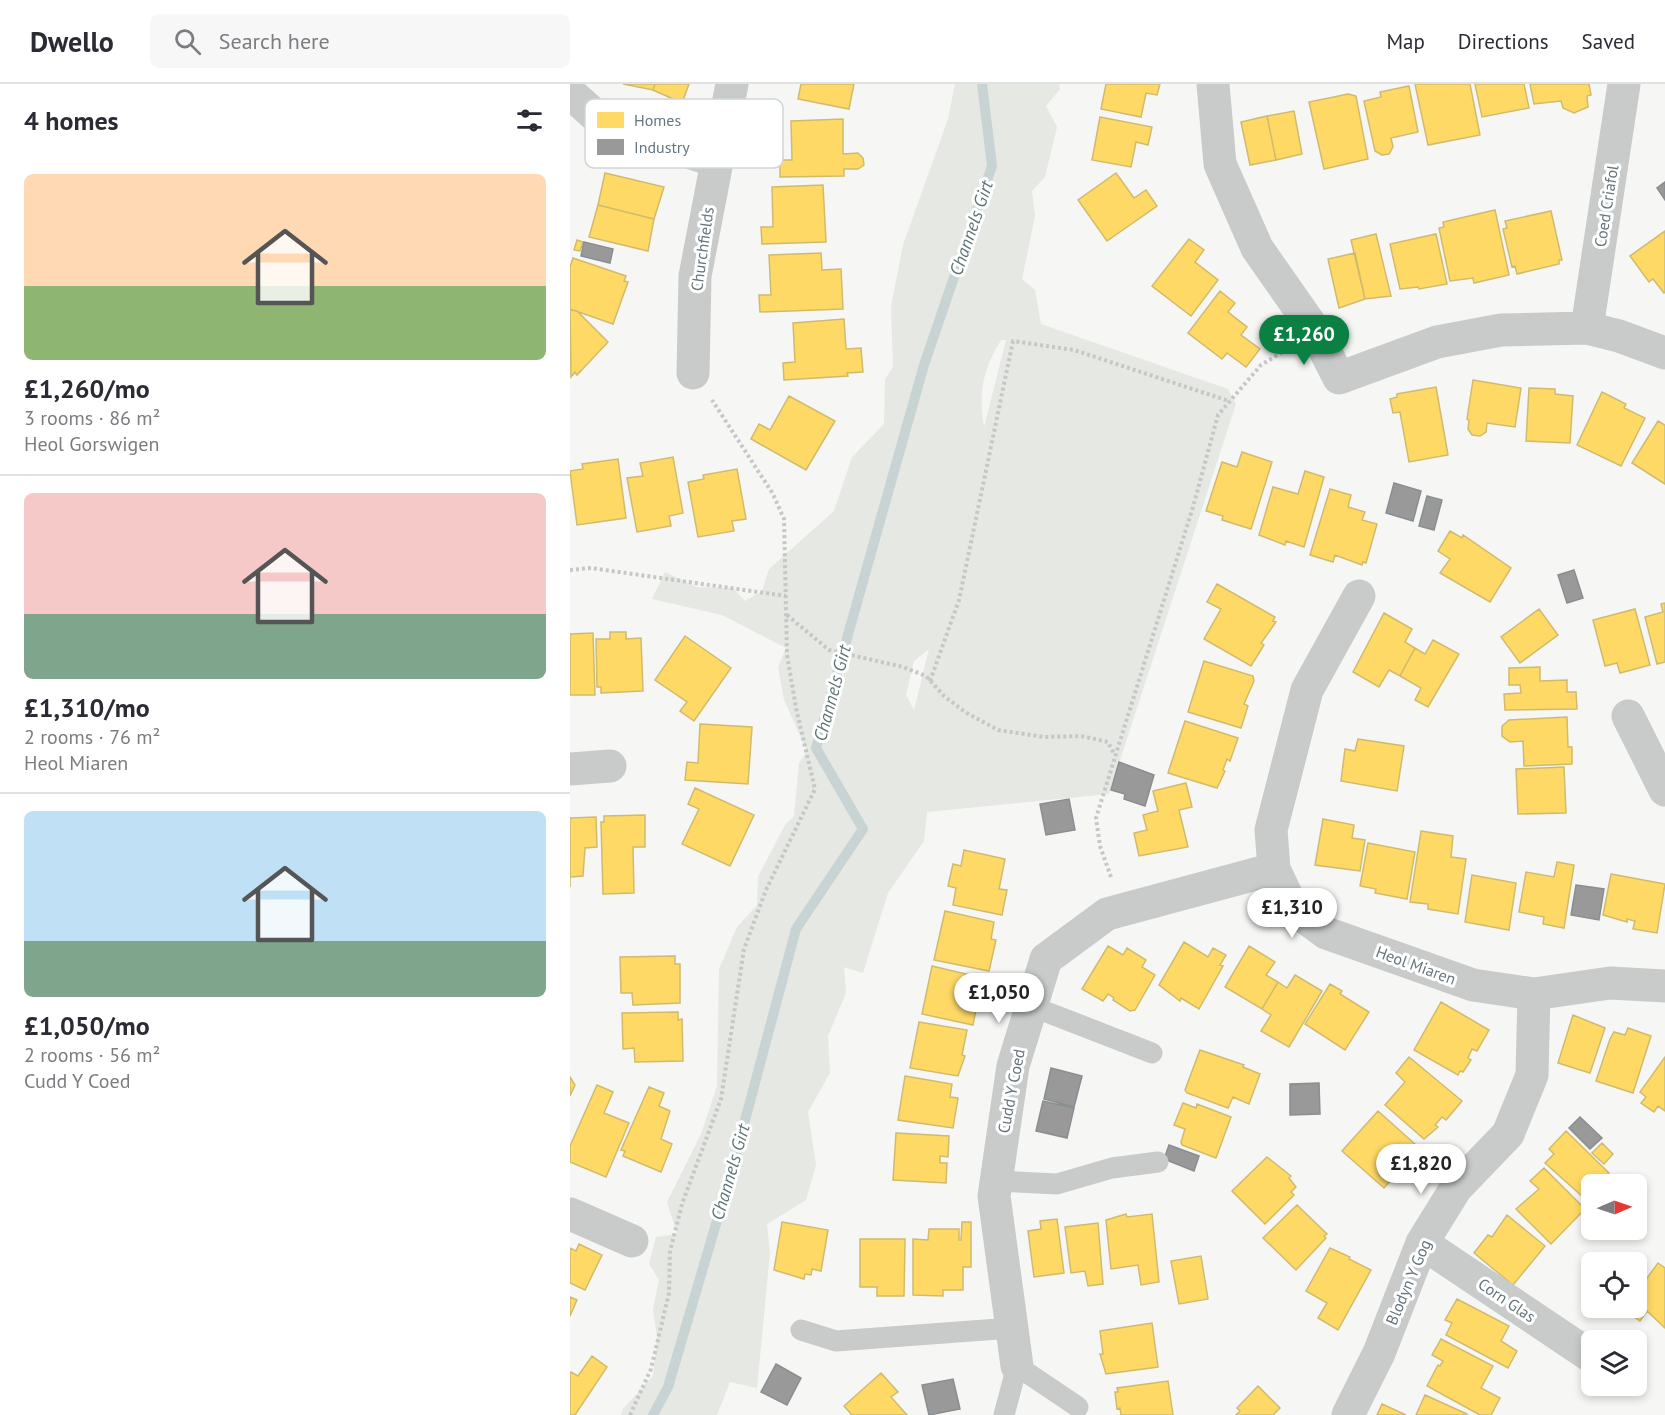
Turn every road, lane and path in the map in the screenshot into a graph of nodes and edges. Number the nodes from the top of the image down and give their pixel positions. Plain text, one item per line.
1 (732, 84) edge
2 (1213, 84) edge
3 (1624, 84) edge
4 (570, 93) edge
5 (729, 99) edge
6 (585, 106) edge
7 (715, 168) edge
8 (1587, 328) junction
9 (1315, 331) junction
10 (1665, 353) edge
11 (693, 373) joint
12 (1229, 401) junction
13 (570, 570) edge
14 (786, 596) junction
15 (1359, 596) dead end
16 (786, 615) junction
17 (930, 681) junction
18 (1628, 716) dead end
19 (1114, 755) junction
20 (610, 765) dead end
21 (570, 769) edge
22 (1665, 790) edge
23 (1274, 868) junction
24 (1122, 909) junction
25 (1665, 986) edge
26 (1534, 994) junction
27 (1031, 1006) junction
28 (1152, 1053) dead end
29 (1158, 1162) dead end
30 (996, 1181) junction
31 (570, 1214) edge
32 (632, 1241) dead end
33 (1422, 1243) junction
34 (1012, 1328) junction
35 (801, 1330) dead end
36 (1581, 1350) edge
37 (1017, 1366) junction
38 (1078, 1407) dead end
39 (630, 1415) edge
40 (1004, 1415) edge
41 (1348, 1415) edge

1 - 5 street, Churchfields
2 - 9 street
3 - 8 street, Coed Criafol
4 - 6 street
7 - 11 street, Churchfields
8 - 9 street
8 - 10 street
9 - 12 path
11 - 14 path
12 - 17 path
12 - 19 path
13 - 14 path
14 - 16 path
15 - 23 street, Heol Miaren
16 - 17 path
16 - 39 path
17 - 19 path
18 - 22 street
19 - 24 path
20 - 21 street
23 - 24 street, Cudd Y Coed
23 - 26 street, Heol Miaren
24 - 27 street, Cudd Y Coed
25 - 26 street, Heol Miaren
26 - 33 street, Blodyn Y Gog
27 - 28 lane
27 - 30 street, Cudd Y Coed
29 - 30 lane
30 - 34 street, Cudd Y Coed
31 - 32 street
33 - 36 street, Corn Glas
33 - 41 street, Blodyn Y Gog
34 - 35 lane
34 - 37 street, Cudd Y Coed
37 - 38 lane
37 - 40 lane

